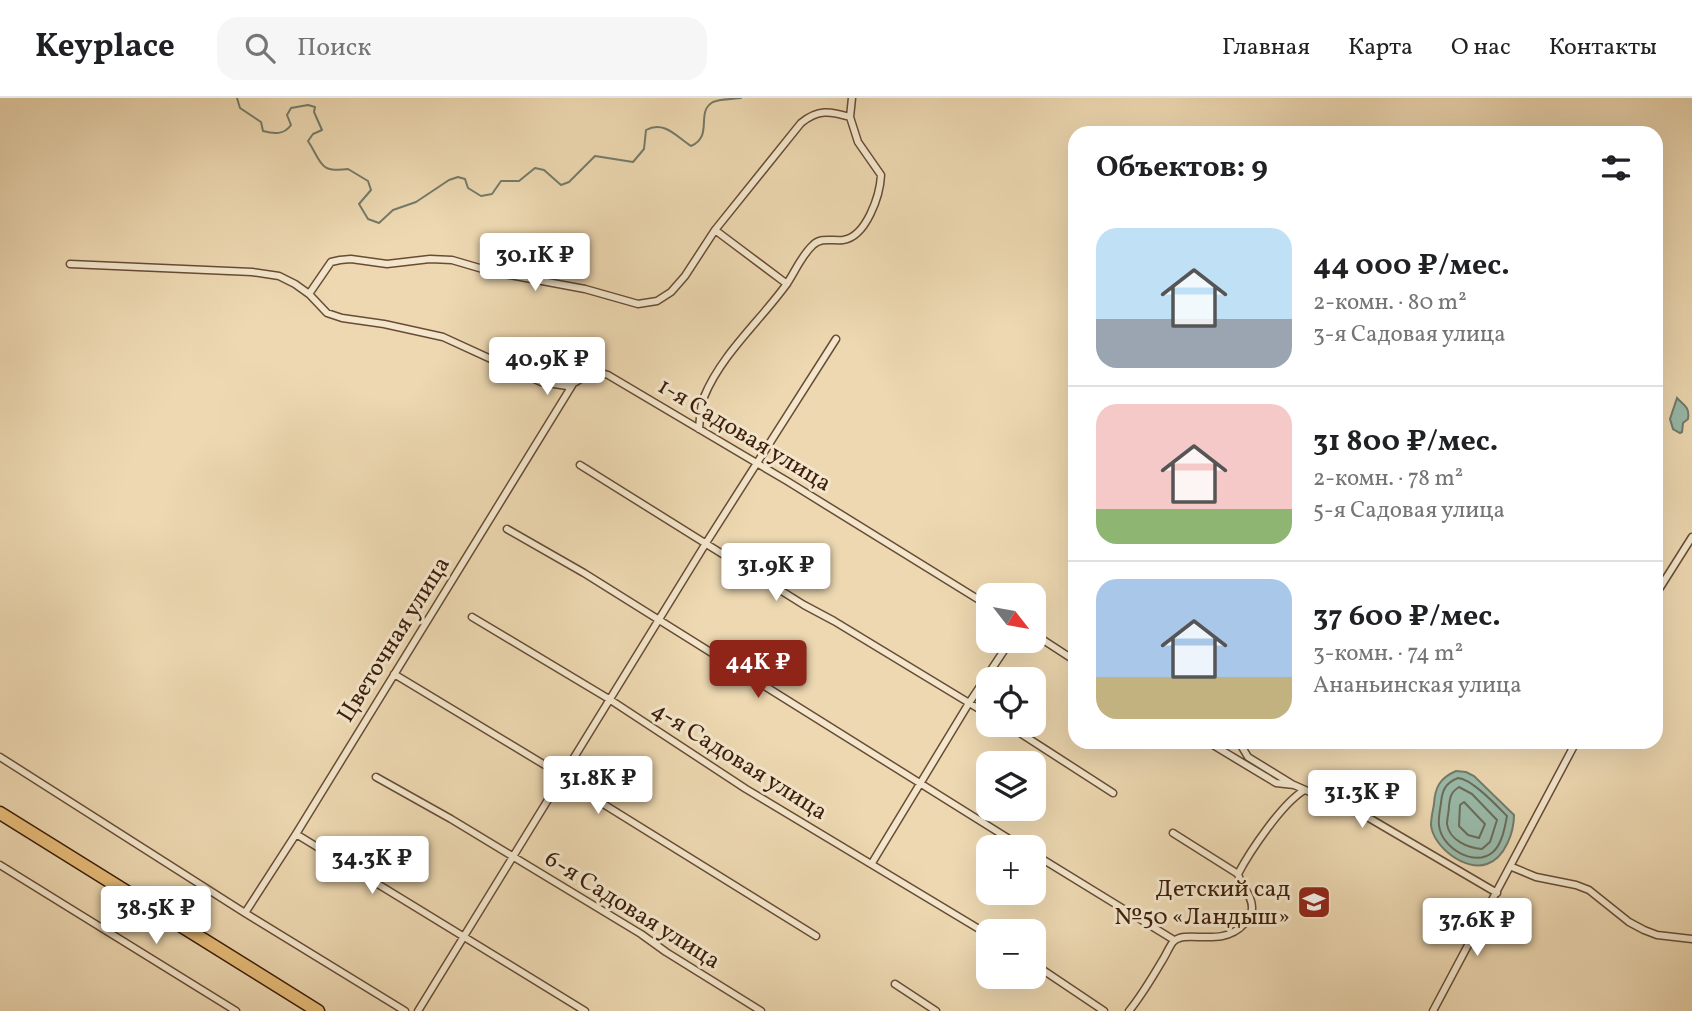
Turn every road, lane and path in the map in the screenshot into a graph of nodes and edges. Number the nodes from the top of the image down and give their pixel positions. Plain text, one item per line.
1 (852, 98) edge
2 (850, 117) junction
3 (715, 230) junction
4 (69, 264) dead end
5 (787, 284) junction
6 (309, 294) junction
7 (836, 339) dead end
8 (573, 384) junction
9 (699, 429) junction
10 (757, 464) junction
11 (580, 465) dead end
12 (507, 529) dead end
13 (1692, 537) edge
14 (706, 543) junction
15 (1663, 583) edge
16 (976, 598) edge
17 (472, 617) dead end
18 (657, 621) junction
19 (1046, 642) edge
20 (1002, 653) edge
21 (1068, 656) edge
22 (394, 674) junction
23 (609, 699) junction
24 (969, 703) junction
25 (976, 707) edge
26 (1026, 737) edge
27 (1220, 749) edge
28 (1243, 749) edge
29 (1572, 749) edge
30 (0, 757) edge
31 (1248, 757) junction
32 (1236, 759) junction
33 (563, 776) junction
34 (376, 777) dead end
35 (920, 784) junction
36 (1294, 785) junction
37 (1303, 791) junction
38 (1113, 793) dead end
39 (0, 813) edge
40 (1173, 833) dead end
41 (296, 834) junction
42 (1003, 835) edge
43 (513, 857) junction
44 (1046, 861) edge
45 (872, 863) junction
46 (0, 865) edge
47 (1512, 867) junction
48 (1238, 874) junction
49 (1497, 893) junction
50 (244, 913) junction
51 (976, 927) edge
52 (463, 936) junction
53 (816, 936) dead end
54 (1692, 939) edge
55 (1174, 940) junction
56 (1046, 972) edge
57 (895, 984) dead end
58 (236, 1011) edge
59 (317, 1011) edge
60 (404, 1011) edge
61 (418, 1011) edge
62 (585, 1011) edge
63 (761, 1011) edge
64 (936, 1011) edge
65 (1104, 1011) edge
66 (1129, 1011) edge
67 (1433, 1011) edge

1 - 2 street
2 - 3 street
2 - 5 street
3 - 5 street
3 - 6 street
4 - 6 street, 1-я Садовая улица
5 - 9 street
6 - 8 street, 1-я Садовая улица
7 - 10 street
8 - 9 street, 1-я Садовая улица
8 - 22 street, Цветочная улица
9 - 10 street, 1-я Садовая улица
10 - 14 street
10 - 16 street, 1-я Садовая улица
11 - 14 street
12 - 18 street
13 - 15 street
14 - 18 street
14 - 24 street
17 - 23 street, 4-я Садовая улица
18 - 23 street
18 - 35 street
19 - 21 street
20 - 24 street
22 - 33 street
22 - 41 street, Цветочная улица
23 - 33 street
23 - 45 street, 4-я Садовая улица
24 - 25 street
24 - 35 street
26 - 38 street
27 - 32 street
28 - 31 street
29 - 47 street
30 - 50 street
31 - 32 street
31 - 36 street
32 - 36 street
33 - 43 street
33 - 53 street
34 - 43 street, 6-я Садовая улица
35 - 42 street
35 - 45 street
36 - 37 street
37 - 48 street
37 - 49 street
39 - 59 highway
40 - 48 street
41 - 50 street, Цветочная улица
41 - 52 street
43 - 52 street
43 - 63 street, 6-я Садовая улица
44 - 55 street
45 - 51 street, 4-я Садовая улица
46 - 58 street
47 - 49 street
47 - 54 street
48 - 55 street
49 - 67 street
50 - 60 street
52 - 61 street
52 - 62 street
55 - 66 street
56 - 65 street
57 - 64 street

